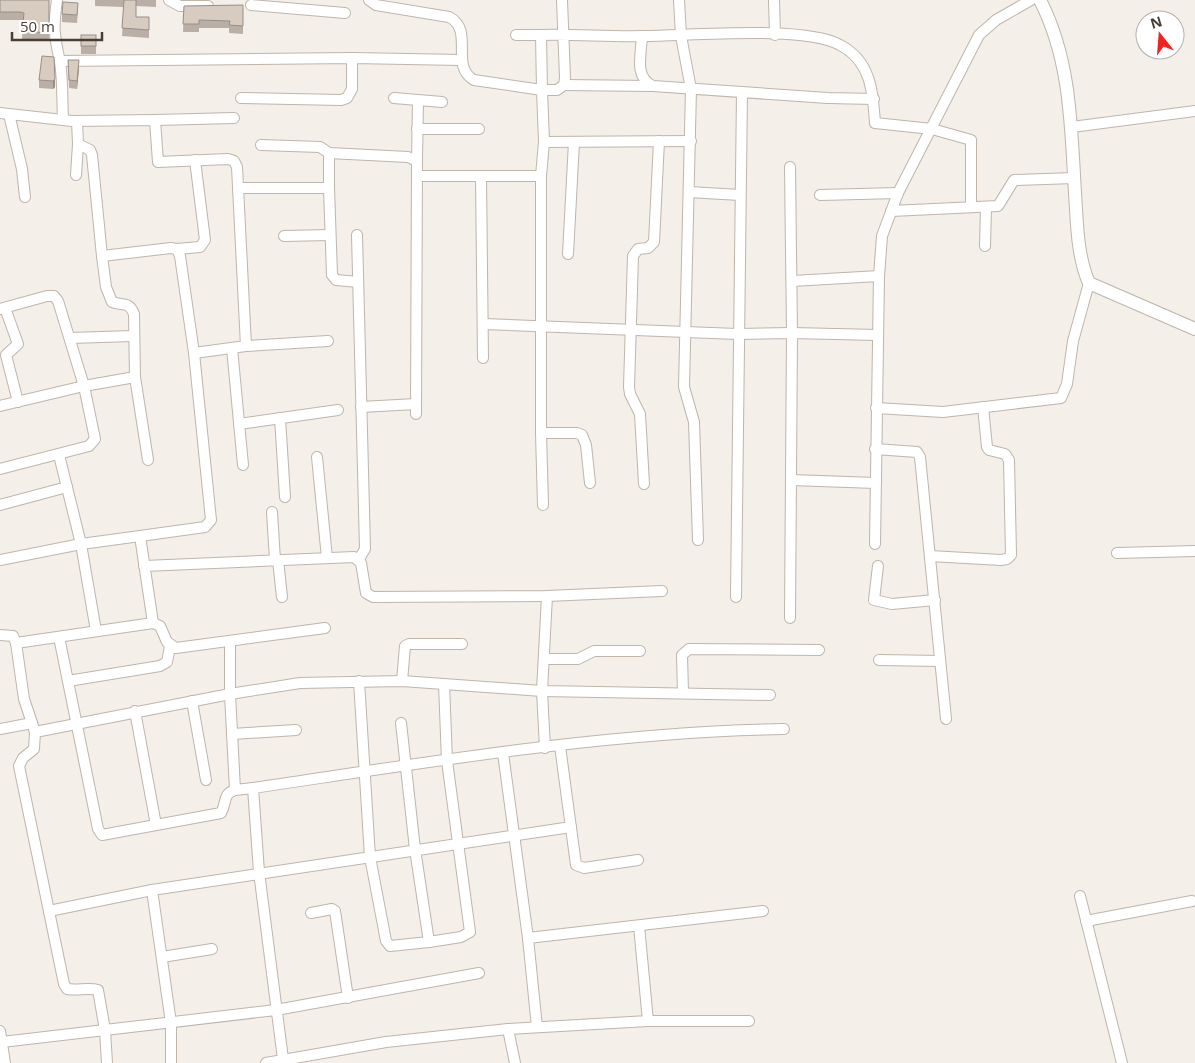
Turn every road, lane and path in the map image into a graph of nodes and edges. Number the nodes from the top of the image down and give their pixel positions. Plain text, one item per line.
1 (57, 0) edge
2 (169, 0) edge
3 (370, 0) edge
4 (562, 0) edge
5 (680, 0) edge
6 (774, 0) edge
7 (1031, 0) edge
8 (1040, 0) edge
9 (250, 4) edge
10 (216, 6) edge
11 (345, 13) dead end
12 (516, 35) dead end
13 (541, 35) junction
14 (564, 35) junction
15 (775, 35) junction
16 (642, 36) junction
17 (681, 36) junction
18 (352, 58) junction
19 (462, 60) junction
20 (60, 62) junction
21 (564, 85) junction
22 (653, 86) junction
23 (691, 89) junction
24 (542, 90) junction
25 (742, 92) junction
26 (241, 98) dead end
27 (394, 98) dead end
28 (874, 98) junction
29 (418, 101) junction
30 (442, 102) dead end
31 (1195, 111) edge
32 (5, 114) edge
33 (234, 118) dead end
34 (63, 120) junction
35 (155, 120) junction
36 (77, 121) junction
37 (1072, 127) junction
38 (417, 129) junction
39 (480, 129) dead end
40 (932, 129) junction
41 (659, 141) junction
42 (691, 141) junction
43 (544, 142) junction
44 (574, 142) junction
45 (78, 144) junction
46 (260, 145) dead end
47 (329, 153) junction
48 (195, 160) junction
49 (417, 161) junction
50 (790, 168) dead end
51 (76, 175) dead end
52 (418, 176) junction
53 (481, 176) junction
54 (542, 176) junction
55 (1074, 178) junction
56 (240, 188) junction
57 (329, 188) junction
58 (690, 192) junction
59 (898, 193) junction
60 (740, 195) junction
61 (820, 195) dead end
62 (25, 197) dead end
63 (971, 207) junction
64 (986, 207) junction
65 (891, 211) junction
66 (329, 235) junction
67 (357, 235) dead end
68 (284, 236) dead end
69 (985, 246) dead end
70 (177, 249) junction
71 (568, 254) dead end
72 (102, 256) junction
73 (879, 276) junction
74 (792, 281) junction
75 (358, 282) junction
76 (1089, 283) junction
77 (3, 308) edge
78 (483, 324) junction
79 (542, 325) junction
80 (629, 329) junction
81 (1195, 329) edge
82 (684, 331) junction
83 (792, 333) junction
84 (738, 334) junction
85 (878, 335) junction
86 (133, 336) junction
87 (70, 338) junction
88 (328, 341) dead end
89 (246, 346) junction
90 (232, 348) junction
91 (194, 353) junction
92 (483, 358) dead end
93 (134, 376) junction
94 (84, 386) junction
95 (18, 402) junction
96 (0, 406) edge
97 (361, 407) junction
98 (983, 407) junction
99 (876, 408) junction
100 (338, 410) dead end
101 (280, 418) junction
102 (239, 424) junction
103 (541, 433) junction
104 (875, 449) junction
105 (59, 455) junction
106 (317, 457) dead end
107 (148, 460) dead end
108 (244, 465) dead end
109 (0, 469) edge
110 (791, 480) junction
111 (590, 482) dead end
112 (876, 483) junction
113 (644, 484) dead end
114 (67, 487) junction
115 (285, 497) dead end
116 (0, 505) edge
117 (543, 505) dead end
118 (272, 512) dead end
119 (140, 536) junction
120 (698, 540) dead end
121 (81, 544) junction
122 (875, 544) dead end
123 (1195, 551) edge
124 (1117, 553) dead end
125 (930, 556) junction
126 (327, 558) junction
127 (359, 559) junction
128 (0, 560) edge
129 (277, 560) junction
130 (144, 566) junction
131 (878, 566) dead end
132 (662, 591) dead end
133 (282, 596) dead end
134 (547, 596) junction
135 (736, 597) dead end
136 (935, 600) junction
137 (790, 618) dead end
138 (153, 623) junction
139 (325, 628) dead end
140 (96, 631) junction
141 (0, 635) edge
142 (59, 636) junction
143 (16, 642) junction
144 (230, 642) junction
145 (462, 644) dead end
146 (170, 646) junction
147 (640, 650) dead end
148 (820, 650) dead end
149 (544, 659) junction
150 (879, 660) dead end
151 (940, 661) junction
152 (68, 681) junction
153 (359, 681) junction
154 (402, 681) junction
155 (444, 684) junction
156 (542, 691) junction
157 (683, 693) junction
158 (230, 694) junction
159 (770, 695) dead end
160 (192, 701) junction
161 (135, 711) junction
162 (946, 719) dead end
163 (76, 723) junction
164 (401, 723) dead end
165 (33, 727) junction
166 (0, 729) edge
167 (784, 729) dead end
168 (296, 730) dead end
169 (232, 734) junction
170 (560, 746) junction
171 (546, 748) junction
172 (503, 753) junction
173 (447, 761) junction
174 (405, 765) junction
175 (366, 771) junction
176 (206, 780) dead end
177 (254, 788) junction
178 (235, 790) junction
179 (156, 825) junction
180 (571, 827) junction
181 (515, 835) junction
182 (458, 842) junction
183 (415, 849) junction
184 (370, 857) junction
185 (638, 860) dead end
186 (259, 872) junction
187 (152, 890) junction
188 (1080, 896) dead end
189 (1192, 901) dead end
190 (49, 911) junction
191 (762, 911) dead end
192 (311, 913) dead end
193 (1086, 921) junction
194 (639, 926) junction
195 (528, 938) junction
196 (429, 942) junction
197 (212, 950) dead end
198 (162, 957) junction
199 (479, 973) dead end
200 (348, 998) junction
201 (276, 1010) junction
202 (648, 1021) junction
203 (750, 1021) dead end
204 (171, 1023) junction
205 (537, 1027) junction
206 (508, 1029) junction
207 (105, 1030) junction
208 (0, 1031) edge
209 (2, 1042) junction
210 (283, 1058) junction
211 (5, 1063) edge
212 (107, 1063) edge
213 (171, 1063) edge
214 (266, 1063) edge
215 (515, 1063) edge
216 (1122, 1063) edge

1 - 20 street
2 - 10 street
3 - 19 street
4 - 14 street
5 - 17 street
6 - 15 street
7 - 40 street
8 - 37 street
9 - 11 street
12 - 13 street
13 - 14 street
13 - 24 street
14 - 16 street
14 - 21 street
15 - 17 street
15 - 28 street
16 - 17 street
16 - 22 street
17 - 23 street
18 - 19 street
18 - 20 street
18 - 26 street
19 - 24 street
20 - 34 street
21 - 22 street
21 - 24 street
22 - 23 street
23 - 25 street
23 - 42 street
24 - 43 street
25 - 28 street
25 - 60 street
27 - 29 street
28 - 40 street
29 - 30 street
29 - 38 street
31 - 37 street
32 - 34 street
32 - 62 street
33 - 35 street
34 - 36 street
35 - 36 street
35 - 48 street
36 - 45 street
37 - 55 street
38 - 39 street
38 - 49 street
40 - 59 street
40 - 63 street
41 - 42 street
41 - 44 street
41 - 80 street
42 - 58 street
43 - 44 street
43 - 54 street
44 - 71 street
45 - 51 street
45 - 72 street
46 - 47 street
47 - 49 street
47 - 57 street
48 - 56 street
48 - 70 street
49 - 52 street
50 - 74 street
52 - 53 street
52 - 97 street
53 - 54 street
53 - 78 street
54 - 79 street
55 - 64 street
55 - 76 street
56 - 57 street
56 - 89 street
57 - 66 street
58 - 60 street
58 - 82 street
59 - 61 street
59 - 65 street
60 - 84 street
63 - 64 street
63 - 65 street
64 - 69 street
65 - 73 street
66 - 68 street
66 - 75 street
67 - 75 street
70 - 72 street
70 - 91 street
72 - 86 street
73 - 74 street
73 - 85 street
74 - 83 street
75 - 97 street
76 - 81 street
76 - 98 street
77 - 87 street
77 - 95 street
78 - 79 street
78 - 92 street
79 - 80 street
79 - 103 street
80 - 82 street
80 - 113 street
82 - 84 street
82 - 120 street
83 - 84 street
83 - 85 street
83 - 110 street
84 - 135 street
85 - 99 street
86 - 87 street
86 - 93 street
87 - 94 street
88 - 89 street
89 - 90 street
90 - 91 street
90 - 102 street
91 - 119 street
93 - 94 street
93 - 107 street
94 - 95 street
94 - 105 street
95 - 96 street
97 - 127 street
98 - 99 street
98 - 125 street
99 - 104 street
100 - 101 street
101 - 102 street
101 - 115 street
102 - 108 street
103 - 111 street
103 - 117 street
104 - 112 street
104 - 125 street
105 - 109 street
105 - 114 street
106 - 126 street
110 - 112 street
110 - 137 street
112 - 122 street
114 - 116 street
114 - 121 street
118 - 129 street
119 - 121 street
119 - 130 street
121 - 128 street
121 - 140 street
123 - 124 street
125 - 136 street
126 - 127 street
126 - 129 street
127 - 134 street
129 - 130 street
129 - 133 street
130 - 138 street
131 - 136 street
132 - 134 street
134 - 149 street
136 - 151 street
138 - 140 street
138 - 146 street
139 - 144 street
140 - 142 street
141 - 143 street
142 - 143 street
142 - 152 street
143 - 165 street
144 - 146 street
144 - 158 street
145 - 154 street
146 - 152 street
147 - 149 street
148 - 157 street
149 - 156 street
150 - 151 street
151 - 162 street
152 - 163 street
153 - 154 street
153 - 158 street
153 - 175 street
154 - 155 street
155 - 156 street
155 - 173 street
156 - 157 street
156 - 171 street
157 - 159 street
158 - 160 street
158 - 169 street
160 - 161 street
160 - 176 street
161 - 163 street
161 - 179 street
163 - 165 street
163 - 179 street
164 - 174 street
165 - 166 street
165 - 190 street
167 - 170 street
168 - 169 street
169 - 178 street
170 - 171 street
170 - 180 street
171 - 172 street
172 - 173 street
172 - 181 street
173 - 174 street
173 - 182 street
174 - 175 street
174 - 183 street
175 - 177 street
175 - 184 street
177 - 178 street
177 - 186 street
178 - 179 street
180 - 181 street
180 - 185 street
181 - 182 street
181 - 195 street
182 - 183 street
182 - 196 street
183 - 184 street
183 - 196 street
184 - 186 street
184 - 196 street
186 - 187 street
186 - 201 street
187 - 190 street
187 - 198 street
188 - 193 street
189 - 193 street
190 - 207 street
191 - 194 street
192 - 200 street
193 - 216 street
194 - 195 street
194 - 202 street
195 - 205 street
197 - 198 street
198 - 204 street
199 - 200 street
200 - 201 street
201 - 204 street
201 - 210 street
202 - 203 street
202 - 205 street
204 - 207 street
204 - 213 street
205 - 206 street
206 - 210 street
206 - 215 street
207 - 209 street
207 - 212 street
208 - 209 street
209 - 211 street
210 - 214 street

